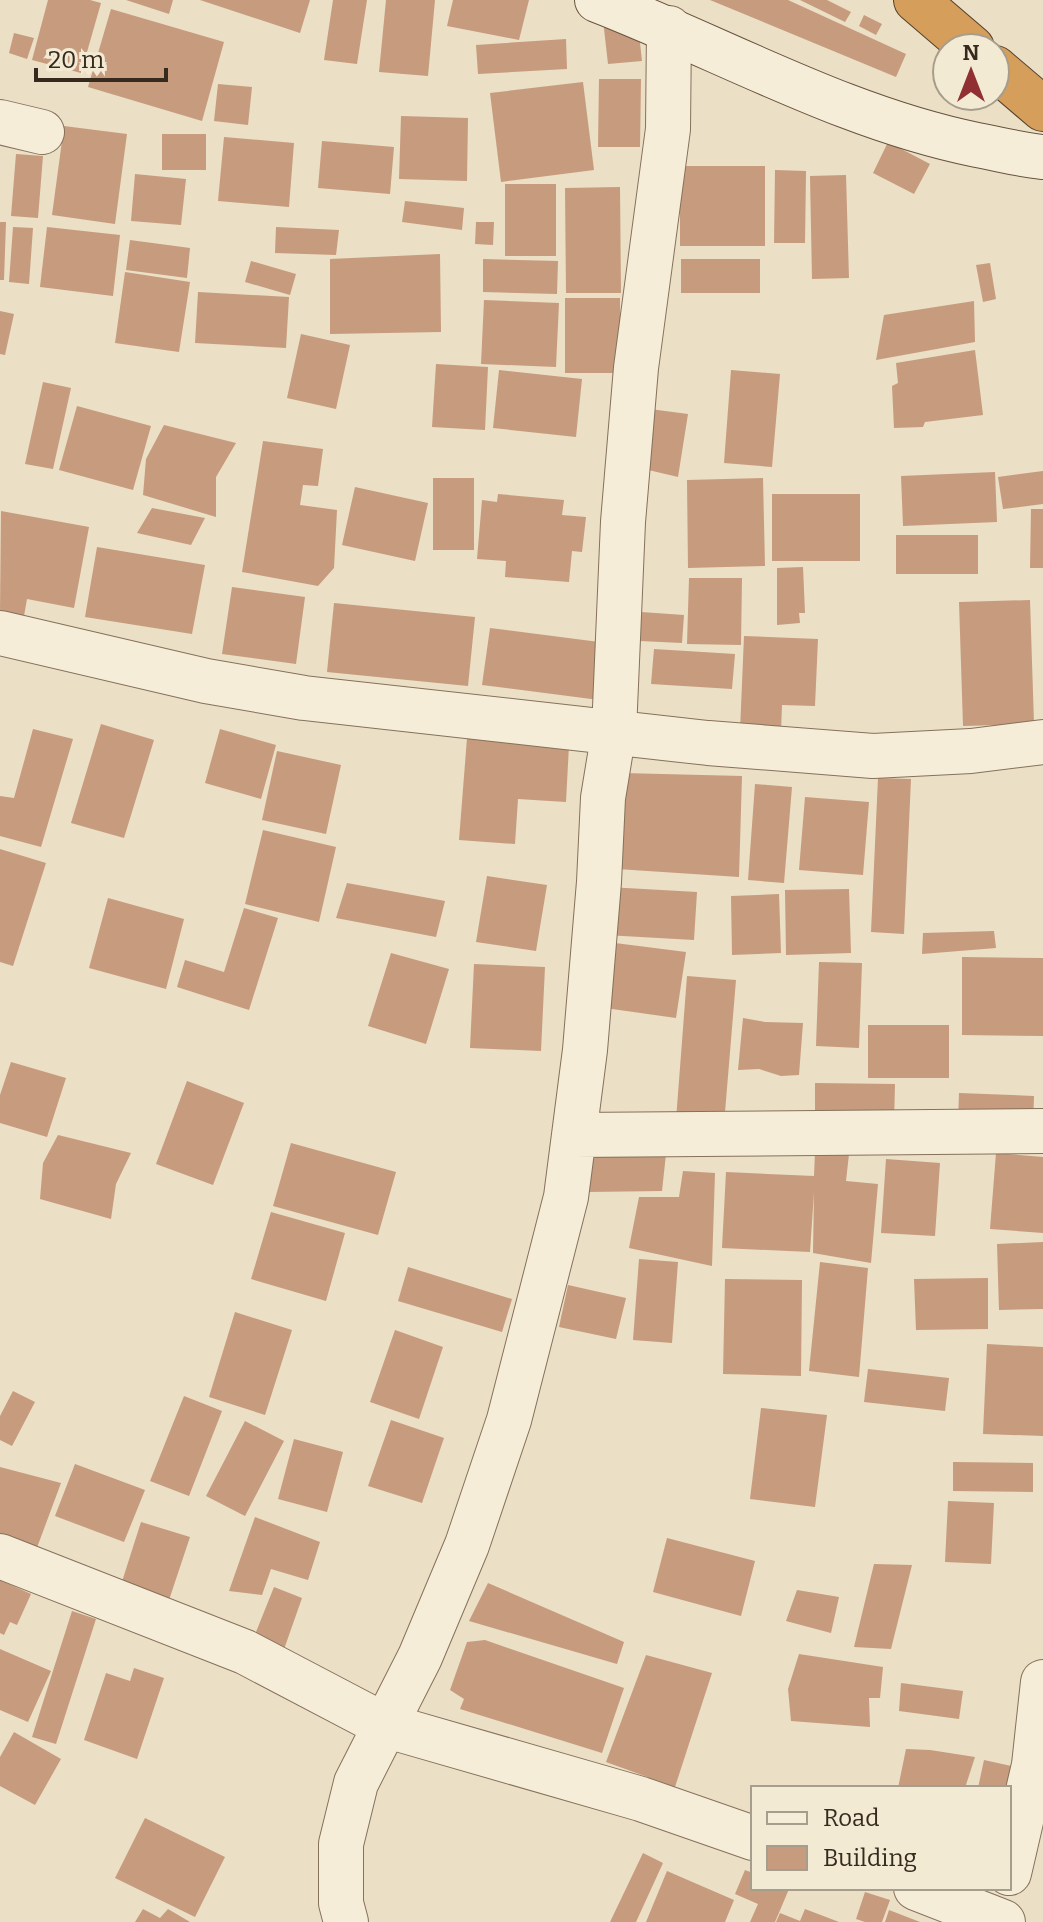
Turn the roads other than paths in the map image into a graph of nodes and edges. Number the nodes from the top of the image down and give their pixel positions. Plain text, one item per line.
1 (597, 0) edge
2 (916, 0) edge
3 (669, 28) junction
4 (953, 32) edge
5 (1011, 82) edge
6 (1043, 109) edge
7 (0, 122) edge
8 (42, 132) dead end
9 (1043, 157) edge
10 (0, 633) edge
11 (614, 731) junction
12 (1043, 742) edge
13 (1043, 1131) edge
14 (574, 1135) junction
15 (0, 1556) edge
16 (1043, 1682) edge
17 (384, 1725) junction
18 (751, 1837) edge
19 (1011, 1864) edge
20 (924, 1890) edge
21 (1002, 1910) edge
22 (346, 1922) edge

1 - 3 street
2 - 4 highway
3 - 9 street
3 - 11 street
5 - 6 highway
7 - 8 street
10 - 11 street
11 - 12 street
11 - 14 street
13 - 14 street
14 - 17 street
15 - 17 street
16 - 19 street
17 - 18 street
17 - 22 street
20 - 21 street

